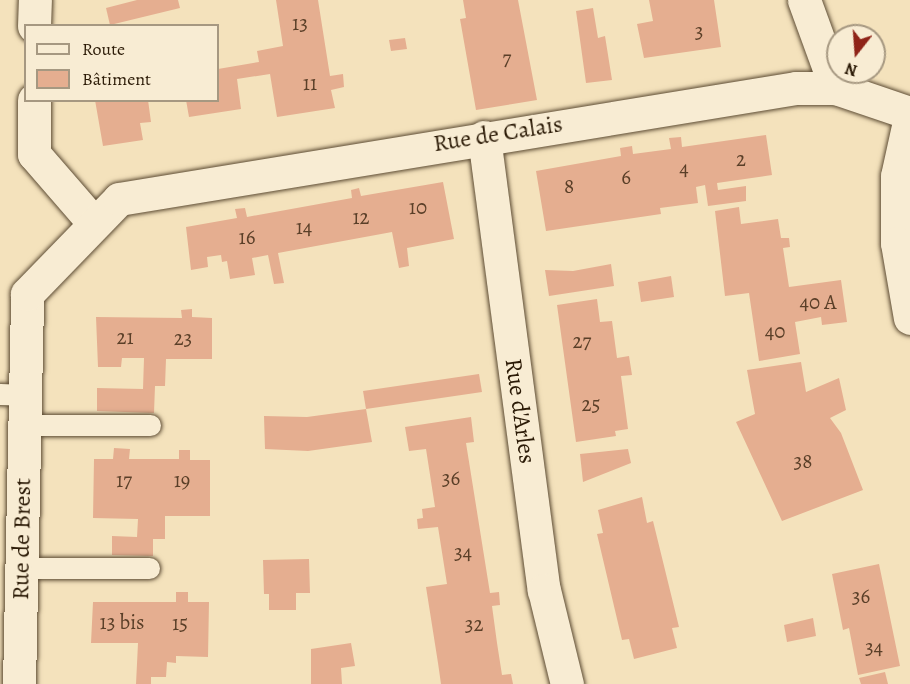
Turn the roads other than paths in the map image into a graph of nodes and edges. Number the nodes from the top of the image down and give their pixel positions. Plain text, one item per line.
1 (35, 0) edge
2 (804, 0) edge
3 (34, 24) edge
4 (836, 88) junction
5 (34, 102) edge
6 (910, 115) edge
7 (484, 137) junction
8 (93, 222) junction
9 (910, 318) edge
10 (17, 405) edge
11 (150, 425) dead end
12 (22, 568) junction
13 (149, 568) dead end
14 (19, 684) edge
15 (567, 684) edge

1 - 3 street
2 - 4 street
4 - 6 street, Rue de Calais
4 - 7 street, Rue de Calais
5 - 8 street
6 - 9 street
7 - 8 street, Rue de Calais
7 - 15 street, Rue d'Arles
8 - 10 street, Rue de Brest
10 - 11 lane
10 - 12 street, Rue de Brest
12 - 13 lane
12 - 14 street, Rue de Brest

